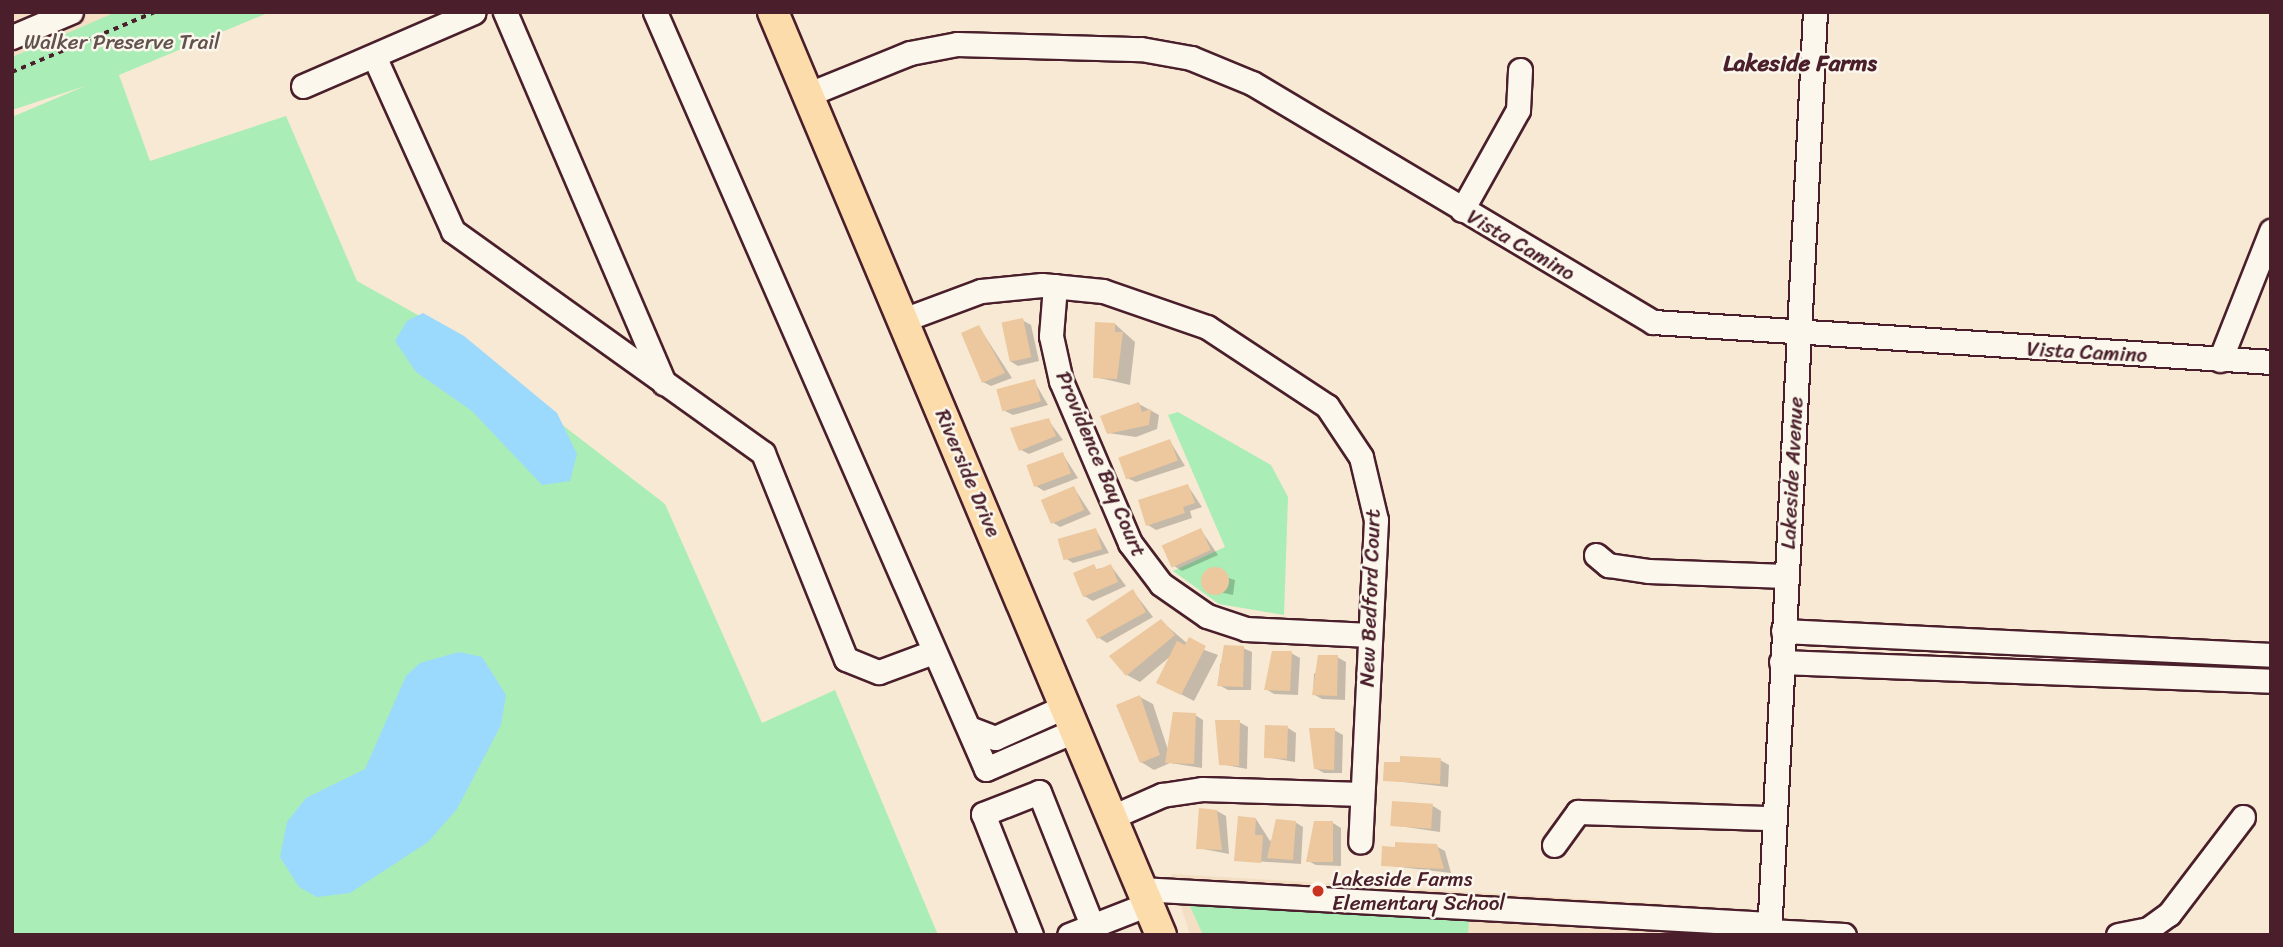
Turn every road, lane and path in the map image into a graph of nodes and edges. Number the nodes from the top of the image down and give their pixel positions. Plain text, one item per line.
1 (71, 12) edge
2 (155, 12) edge
3 (474, 12) edge
4 (505, 12) edge
5 (655, 12) edge
6 (773, 12) edge
7 (1815, 12) edge
8 (12, 37) edge
9 (374, 56) junction
10 (1520, 70) dead end
11 (12, 72) edge
12 (303, 86) dead end
13 (808, 94) junction
14 (1462, 210) junction
15 (2271, 231) edge
16 (1055, 286) junction
17 (903, 320) junction
18 (1799, 335) junction
19 (2220, 360) junction
20 (2271, 362) edge
21 (665, 385) junction
22 (1596, 555) dead end
23 (1786, 576) junction
24 (1783, 631) junction
25 (1369, 635) junction
26 (933, 652) junction
27 (2271, 655) edge
28 (1781, 662) junction
29 (2271, 681) edge
30 (1071, 718) junction
31 (1018, 727) junction
32 (969, 728) junction
33 (1029, 752) junction
34 (1362, 794) junction
35 (1112, 817) junction
36 (2243, 817) dead end
37 (1774, 818) junction
38 (1360, 842) dead end
39 (1554, 845) dead end
40 (1144, 897) junction
41 (1094, 930) edge
42 (1769, 930) edge
43 (1031, 935) edge
44 (1069, 935) edge
45 (1161, 935) edge
46 (1844, 935) edge
47 (2118, 935) edge

1 - 8 street
2 - 11 path
3 - 9 street
4 - 21 street
5 - 26 street
6 - 13 main road, Riverside Drive
7 - 18 street, Lakeside Avenue
9 - 12 street
9 - 21 street
10 - 14 street
13 - 14 street, Vista Camino
13 - 17 main road, Riverside Drive
14 - 18 street, Vista Camino
15 - 19 street
16 - 17 street, New Bedford Court
16 - 25 street, New Bedford Court
16 - 25 street, Providence Bay Court
17 - 30 main road, Riverside Drive
18 - 19 street, Vista Camino
18 - 23 street, Lakeside Avenue
19 - 20 street, Vista Camino
21 - 26 street
22 - 23 street
23 - 24 street, Lakeside Avenue
24 - 27 street
24 - 28 street, Lakeside Avenue
25 - 34 street, New Bedford Court
26 - 32 street
28 - 29 street
28 - 37 street, Lakeside Avenue
30 - 31 street
30 - 33 street
30 - 35 main road, Riverside Drive
31 - 32 street
31 - 33 street
32 - 33 street
34 - 35 street
34 - 38 street, New Bedford Court
35 - 40 main road, Riverside Drive
36 - 47 street
37 - 39 street
37 - 42 street, Lakeside Avenue
40 - 41 street
40 - 42 street
40 - 45 main road, Riverside Drive
41 - 43 street
41 - 44 street
42 - 46 street

